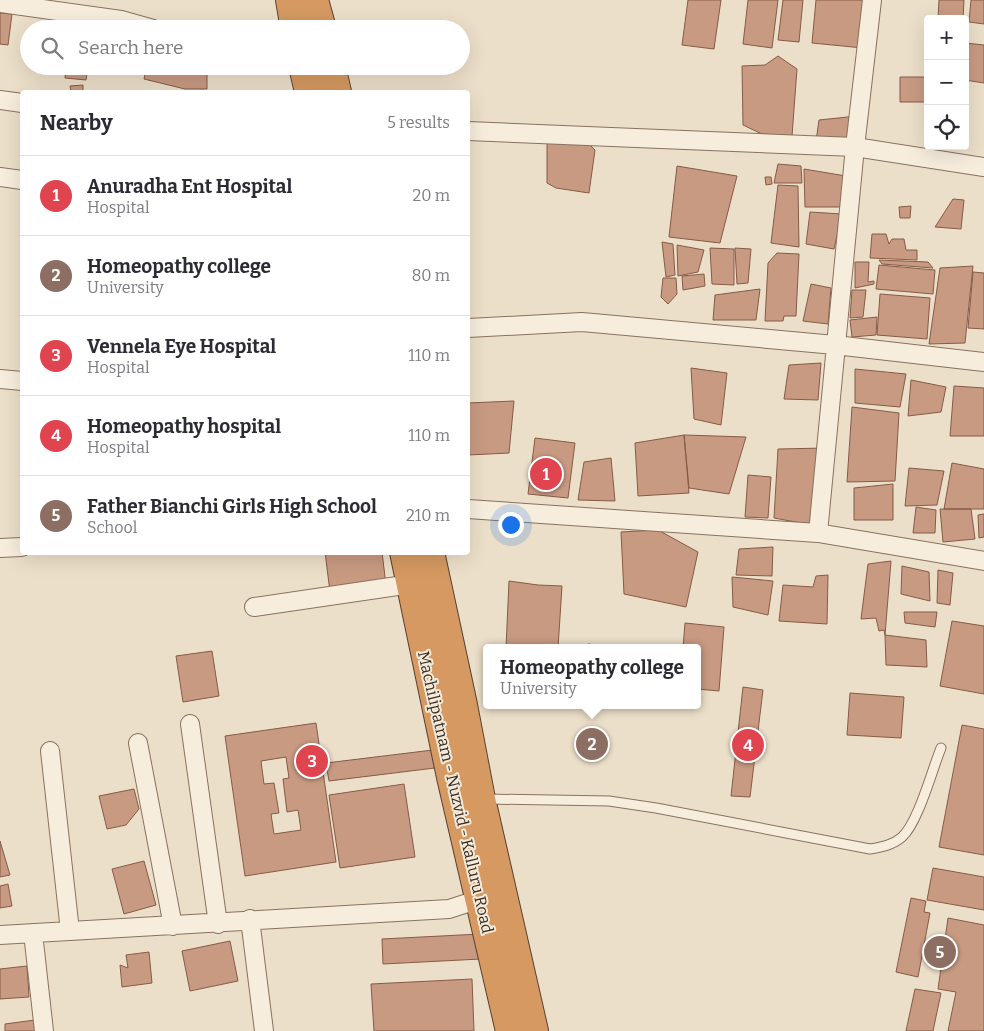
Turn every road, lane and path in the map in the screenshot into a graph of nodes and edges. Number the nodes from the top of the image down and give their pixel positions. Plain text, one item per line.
1 (290, 0) edge
2 (314, 0) edge
3 (872, 0) edge
4 (0, 3) edge
5 (121, 20) edge
6 (293, 20) edge
7 (320, 20) edge
8 (305, 75) edge
9 (333, 75) edge
10 (309, 90) edge
11 (337, 90) edge
12 (0, 100) edge
13 (20, 103) edge
14 (470, 131) edge
15 (855, 147) junction
16 (984, 167) edge
17 (0, 177) edge
18 (20, 180) edge
19 (470, 328) edge
20 (835, 345) junction
21 (984, 362) edge
22 (0, 379) edge
23 (20, 381) edge
24 (470, 509) edge
25 (818, 533) junction
26 (20, 547) edge
27 (0, 548) edge
28 (405, 555) edge
29 (431, 555) edge
30 (984, 560) edge
31 (410, 584) junction
32 (254, 607) dead end
33 (190, 724) dead end
34 (138, 743) dead end
35 (941, 748) dead end
36 (50, 752) dead end
37 (481, 799) junction
38 (492, 899) junction
39 (250, 920) junction
40 (218, 924) junction
41 (174, 926) junction
42 (70, 931) junction
43 (33, 933) junction
44 (0, 935) edge
45 (44, 1031) edge
46 (264, 1031) edge
47 (510, 1031) edge
48 (534, 1031) edge

1 - 6 highway
2 - 7 highway
3 - 15 street
4 - 5 street
8 - 10 highway
9 - 11 highway
12 - 13 street
14 - 15 street
15 - 16 street
15 - 20 street
17 - 18 street
19 - 20 street
20 - 21 street
20 - 25 street
22 - 23 street
24 - 25 street
25 - 30 street
26 - 27 street
28 - 31 highway, Machilipatnam - Nuzvid - Kalluru Road
29 - 37 highway, Machilipatnam - Nuzvid - Kalluru Road
31 - 32 street
31 - 38 highway, Machilipatnam - Nuzvid - Kalluru Road
33 - 40 street
34 - 41 street
35 - 37 lane
36 - 42 street
37 - 38 highway, Machilipatnam - Nuzvid - Kalluru Road
38 - 39 street
38 - 47 highway, Machilipatnam - Nuzvid - Kalluru Road
38 - 48 highway, Machilipatnam - Nuzvid - Kalluru Road
39 - 40 street
39 - 46 street
40 - 41 street
41 - 42 street
42 - 43 street
43 - 44 street
43 - 45 street

